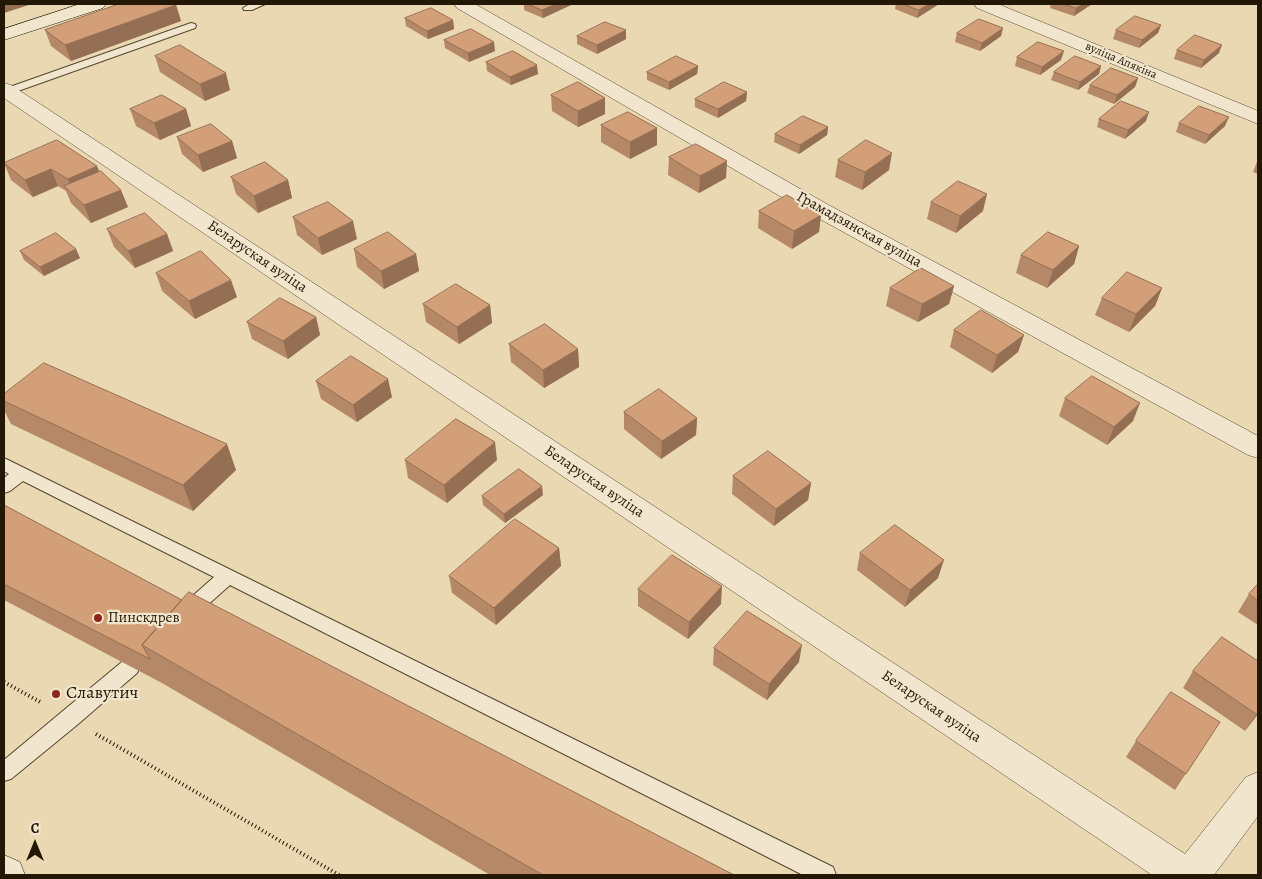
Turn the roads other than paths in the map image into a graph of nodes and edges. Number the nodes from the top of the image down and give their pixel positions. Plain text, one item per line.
1 (97, 4) edge
2 (260, 4) edge
3 (463, 4) edge
4 (983, 4) edge
5 (248, 8) dead end
6 (191, 26) dead end
7 (4, 36) edge
8 (5, 91) edge
9 (1258, 118) edge
10 (1258, 448) edge
11 (4, 464) edge
12 (21, 473) junction
13 (4, 487) edge
14 (228, 576) junction
15 (181, 618) edge
16 (130, 667) edge
17 (4, 772) edge
18 (1258, 788) edge
19 (4, 873) edge
20 (7, 875) edge
21 (825, 875) edge
22 (1184, 875) edge
23 (1192, 875) edge

1 - 7 street
2 - 5 lane
3 - 10 street, Грамадзянская вуліца
4 - 9 street, вуліца Апякіна
6 - 8 lane
8 - 22 street, Беларуская вуліца
11 - 12 lane
12 - 13 lane
12 - 14 lane
14 - 15 lane
14 - 21 lane
16 - 17 lane
18 - 23 street
19 - 20 street

